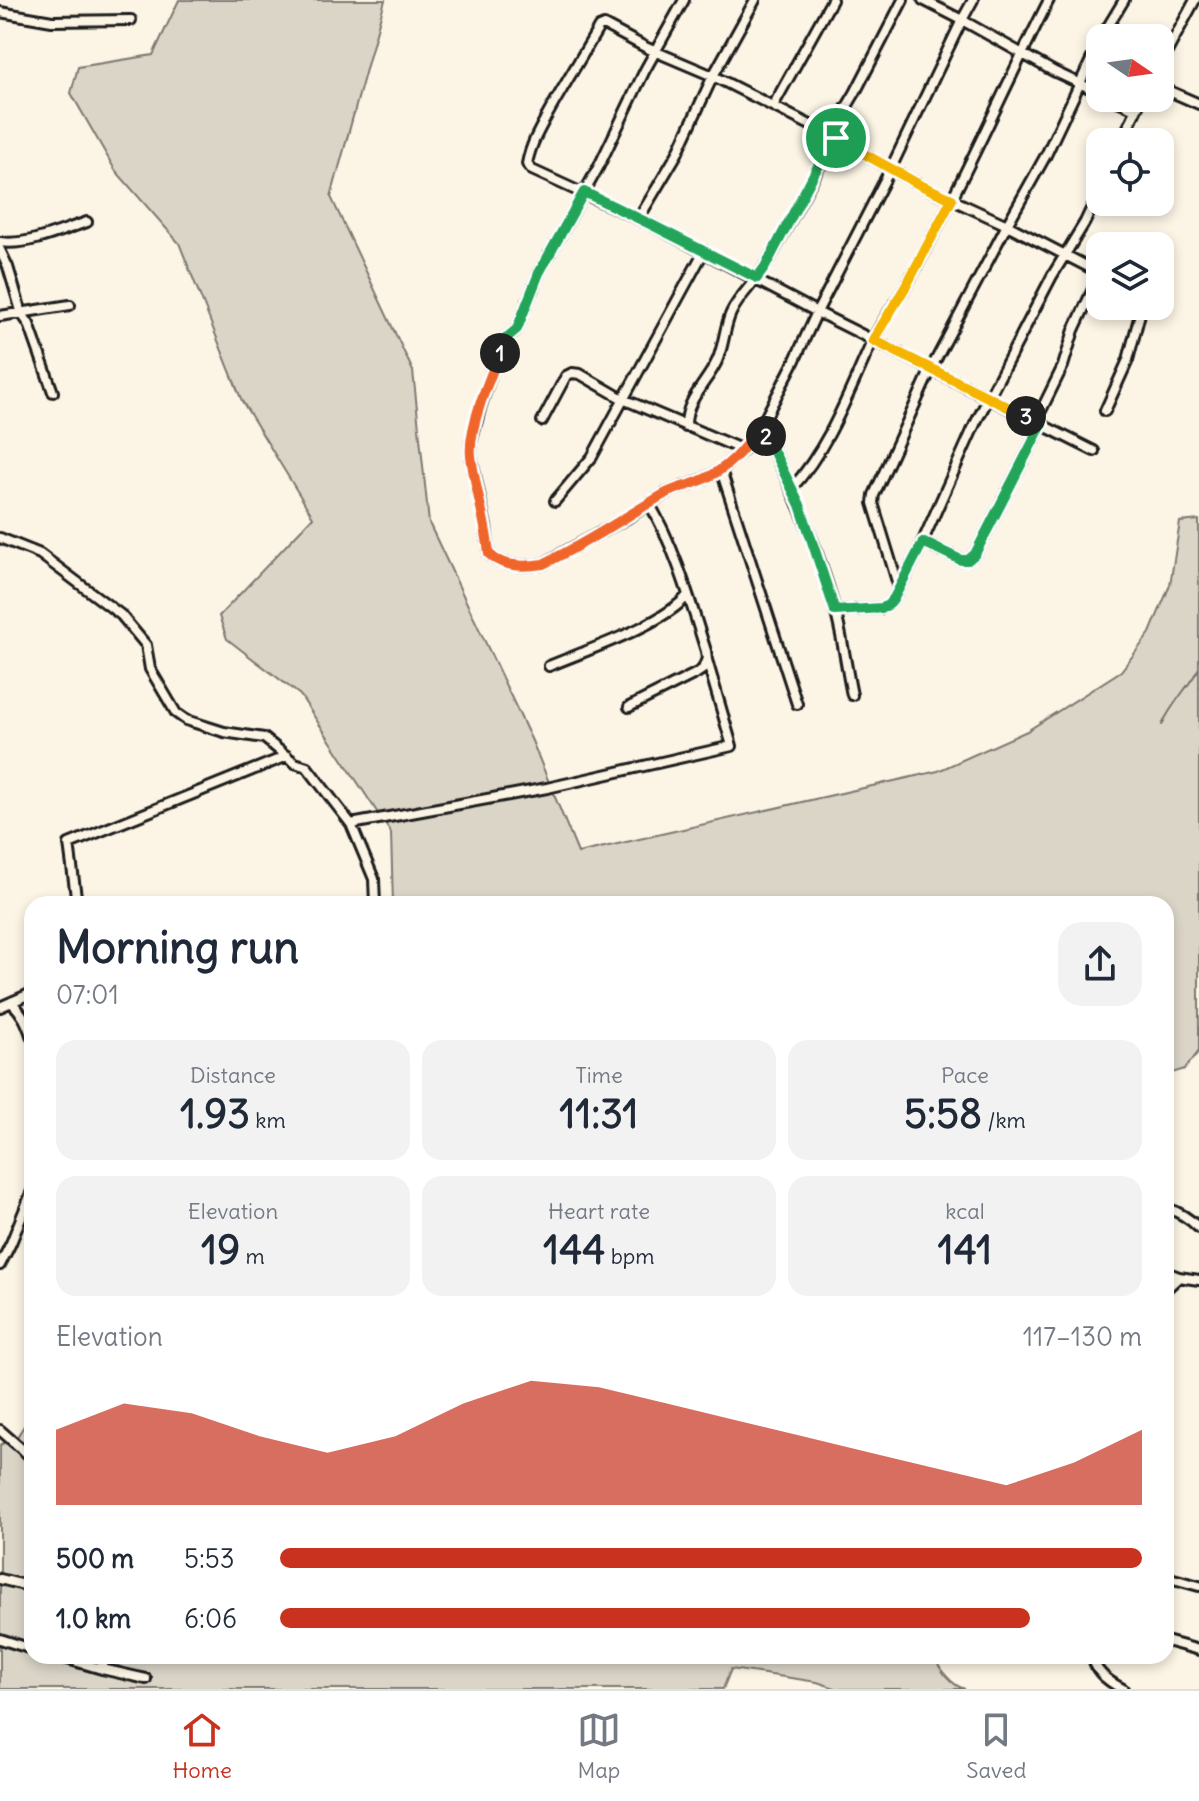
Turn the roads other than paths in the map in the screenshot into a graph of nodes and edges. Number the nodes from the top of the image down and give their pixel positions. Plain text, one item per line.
1 (684, 0) edge
2 (755, 0) edge
3 (832, 0) edge
4 (903, 0) edge
5 (923, 0) edge
6 (973, 0) edge
7 (1049, 0) edge
8 (1124, 0) edge
9 (1195, 0) edge
10 (0, 12) edge
11 (1188, 16) junction
12 (131, 20) dead end
13 (962, 20) junction
14 (1199, 22) edge
15 (1110, 24) edge
16 (1174, 40) edge
17 (656, 52) junction
18 (1021, 54) junction
19 (1086, 70) edge
20 (713, 76) junction
21 (1080, 83) junction
22 (1086, 86) edge
23 (1174, 93) edge
24 (1199, 104) edge
25 (773, 106) junction
26 (833, 136) junction
27 (891, 168) junction
28 (584, 192) junction
29 (952, 199) junction
30 (1088, 216) edge
31 (639, 218) junction
32 (87, 222) dead end
33 (1007, 225) junction
34 (0, 242) edge
35 (0, 250) edge
36 (704, 251) junction
37 (1064, 254) junction
38 (1086, 266) edge
39 (757, 278) junction
40 (1086, 304) edge
41 (70, 305) dead end
42 (817, 312) junction
43 (22, 314) junction
44 (0, 316) edge
45 (1138, 320) edge
46 (873, 340) junction
47 (931, 369) junction
48 (53, 392) dead end
49 (988, 397) junction
50 (623, 399) junction
51 (1105, 411) dead end
52 (542, 421) dead end
53 (1039, 423) junction
54 (761, 426) junction
55 (686, 427) junction
56 (743, 450) junction
57 (1094, 451) dead end
58 (721, 470) junction
59 (792, 488) junction
60 (555, 501) dead end
61 (649, 503) junction
62 (0, 538) edge
63 (923, 542) junction
64 (899, 588) junction
65 (688, 595) junction
66 (835, 611) junction
67 (707, 660) junction
68 (549, 666) dead end
69 (852, 695) dead end
70 (797, 704) dead end
71 (629, 707) dead end
72 (287, 756) junction
73 (351, 824) junction
74 (76, 896) edge
75 (375, 896) edge
76 (24, 996) edge
77 (11, 1002) junction
78 (0, 1007) edge
79 (24, 1017) edge
80 (1174, 1210) edge
81 (24, 1211) edge
82 (1199, 1228) edge
83 (0, 1265) edge
84 (1174, 1275) edge
85 (1179, 1277) junction
86 (1198, 1277) edge
87 (1174, 1282) edge
88 (0, 1430) edge
89 (24, 1451) edge
90 (0, 1579) edge
91 (1174, 1579) edge
92 (24, 1585) edge
93 (1199, 1586) edge
94 (0, 1639) edge
95 (1174, 1643) edge
96 (24, 1646) edge
97 (1199, 1650) edge
98 (85, 1664) edge
99 (103, 1664) edge
100 (1094, 1664) edge
101 (102, 1669) junction
102 (146, 1679) dead end
103 (1123, 1689) edge

1 - 17 street
2 - 20 street
3 - 25 street
4 - 26 street
5 - 13 street
6 - 13 street
7 - 18 street
8 - 15 street
9 - 11 street
10 - 12 street
11 - 14 street
11 - 16 street
13 - 18 street
13 - 27 street
17 - 20 street
17 - 28 street
17 - 28 street
18 - 21 street
18 - 29 street
19 - 21 street
20 - 25 street
20 - 31 street
21 - 22 street
21 - 33 street
23 - 24 street
25 - 26 street
26 - 27 street
26 - 39 street
27 - 29 street
27 - 42 street
28 - 31 street
28 - 61 street
29 - 33 street
29 - 46 street
30 - 37 street
31 - 36 street
32 - 34 street
33 - 37 street
33 - 47 street
35 - 43 street
36 - 39 street
36 - 50 street
37 - 38 street
37 - 49 street
39 - 42 street
39 - 55 street
40 - 53 street
41 - 43 street
42 - 46 street
42 - 54 street
43 - 44 street
43 - 48 street
45 - 51 street
46 - 47 street
46 - 59 street
47 - 49 street
47 - 64 street
49 - 53 street
49 - 63 street
50 - 52 street
50 - 55 street
50 - 60 street
53 - 57 street
53 - 63 street
54 - 56 street
54 - 59 street
55 - 56 street
56 - 58 street
58 - 61 street
58 - 70 street
59 - 66 street
61 - 65 street
62 - 72 street
63 - 64 street
64 - 66 street
65 - 67 street
65 - 68 street
66 - 69 street
67 - 71 street
67 - 73 street
72 - 73 street
72 - 74 street
73 - 75 street
76 - 77 street
77 - 78 street
77 - 79 street
80 - 82 street
81 - 83 street
84 - 85 street
85 - 86 street
85 - 87 street
88 - 89 street
90 - 92 street
91 - 93 street
94 - 96 street
95 - 97 street
98 - 101 street
99 - 101 street
100 - 103 street
101 - 102 street

